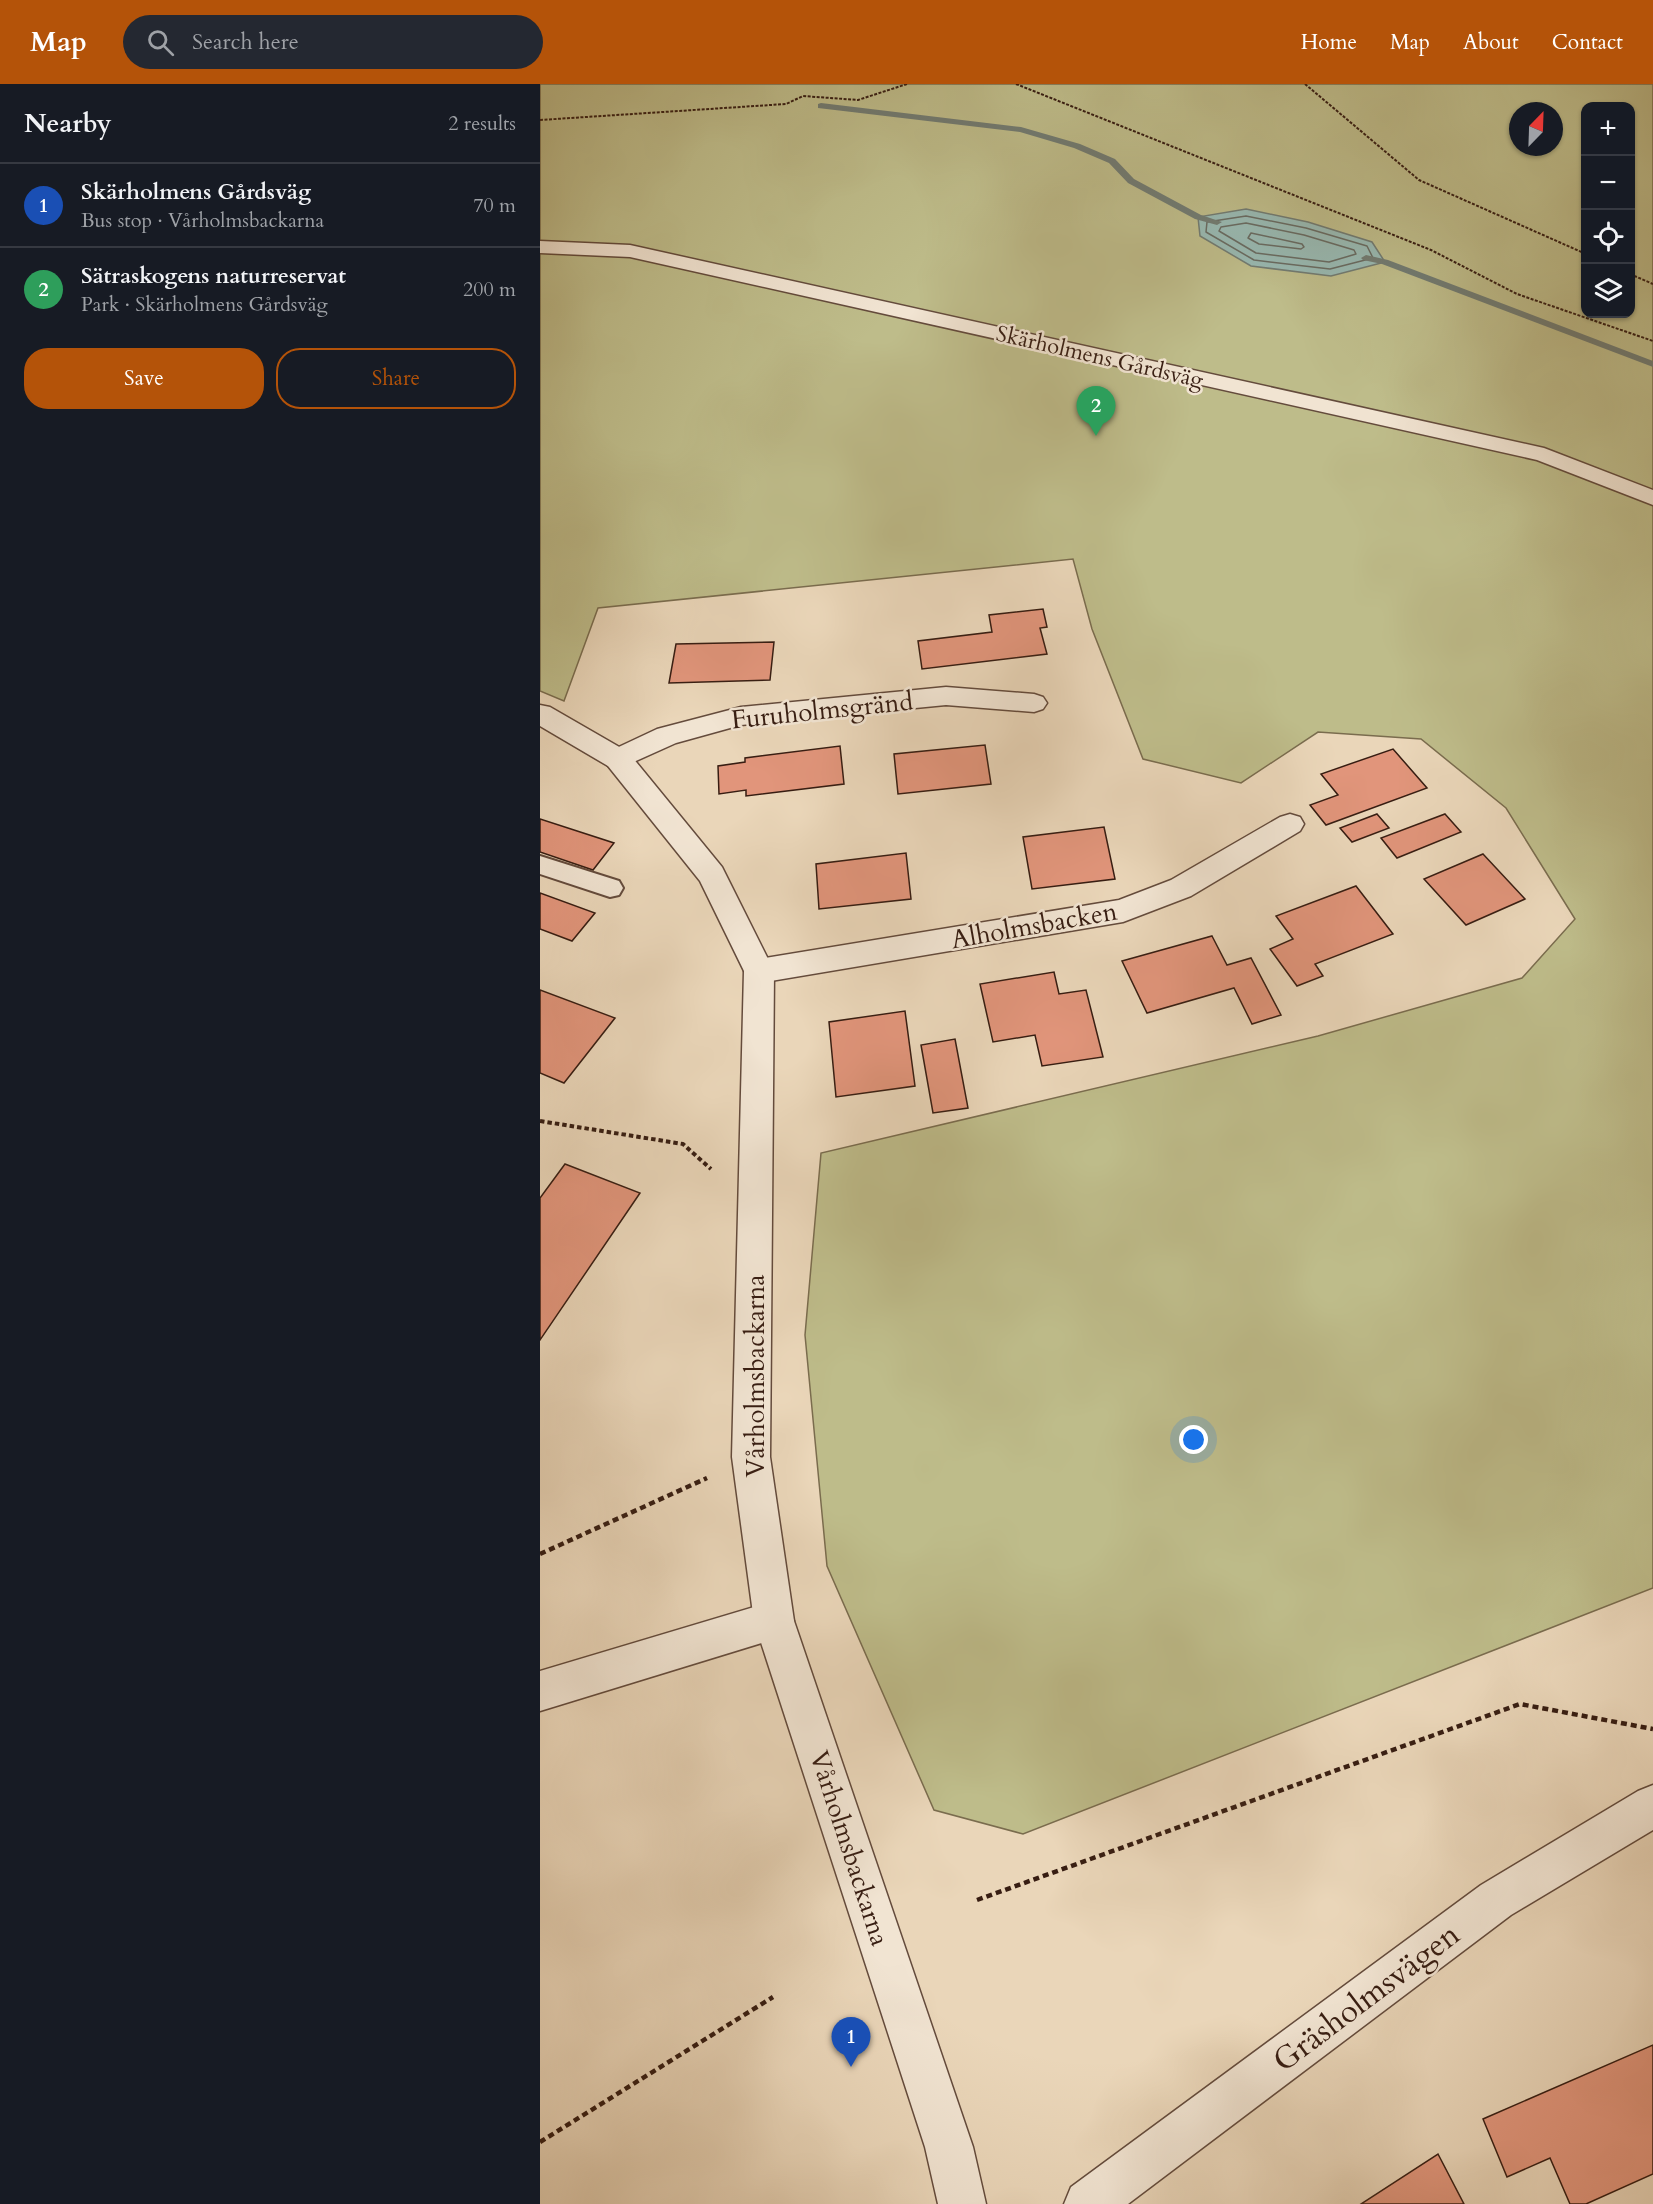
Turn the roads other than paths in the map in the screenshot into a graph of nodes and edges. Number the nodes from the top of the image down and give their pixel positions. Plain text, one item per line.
1 (540, 247) edge
2 (1653, 498) edge
3 (1034, 703) dead end
4 (540, 714) edge
5 (618, 759) junction
6 (1290, 824) dead end
7 (540, 865) edge
8 (610, 888) dead end
9 (759, 971) junction
10 (774, 1621) junction
11 (540, 1691) edge
12 (1653, 1806) edge
13 (962, 2204) edge
14 (1088, 2204) edge

1 - 2 street, Skärholmens Gårdsväg
3 - 5 street, Furuholmsgränd
4 - 5 street, Vårholmsbackarna
5 - 9 street, Vårholmsbackarna
6 - 9 street, Alholmsbacken
7 - 8 lane
9 - 10 street, Vårholmsbackarna
10 - 11 street
10 - 13 street, Vårholmsbackarna
12 - 14 street, Gräsholmsvägen

